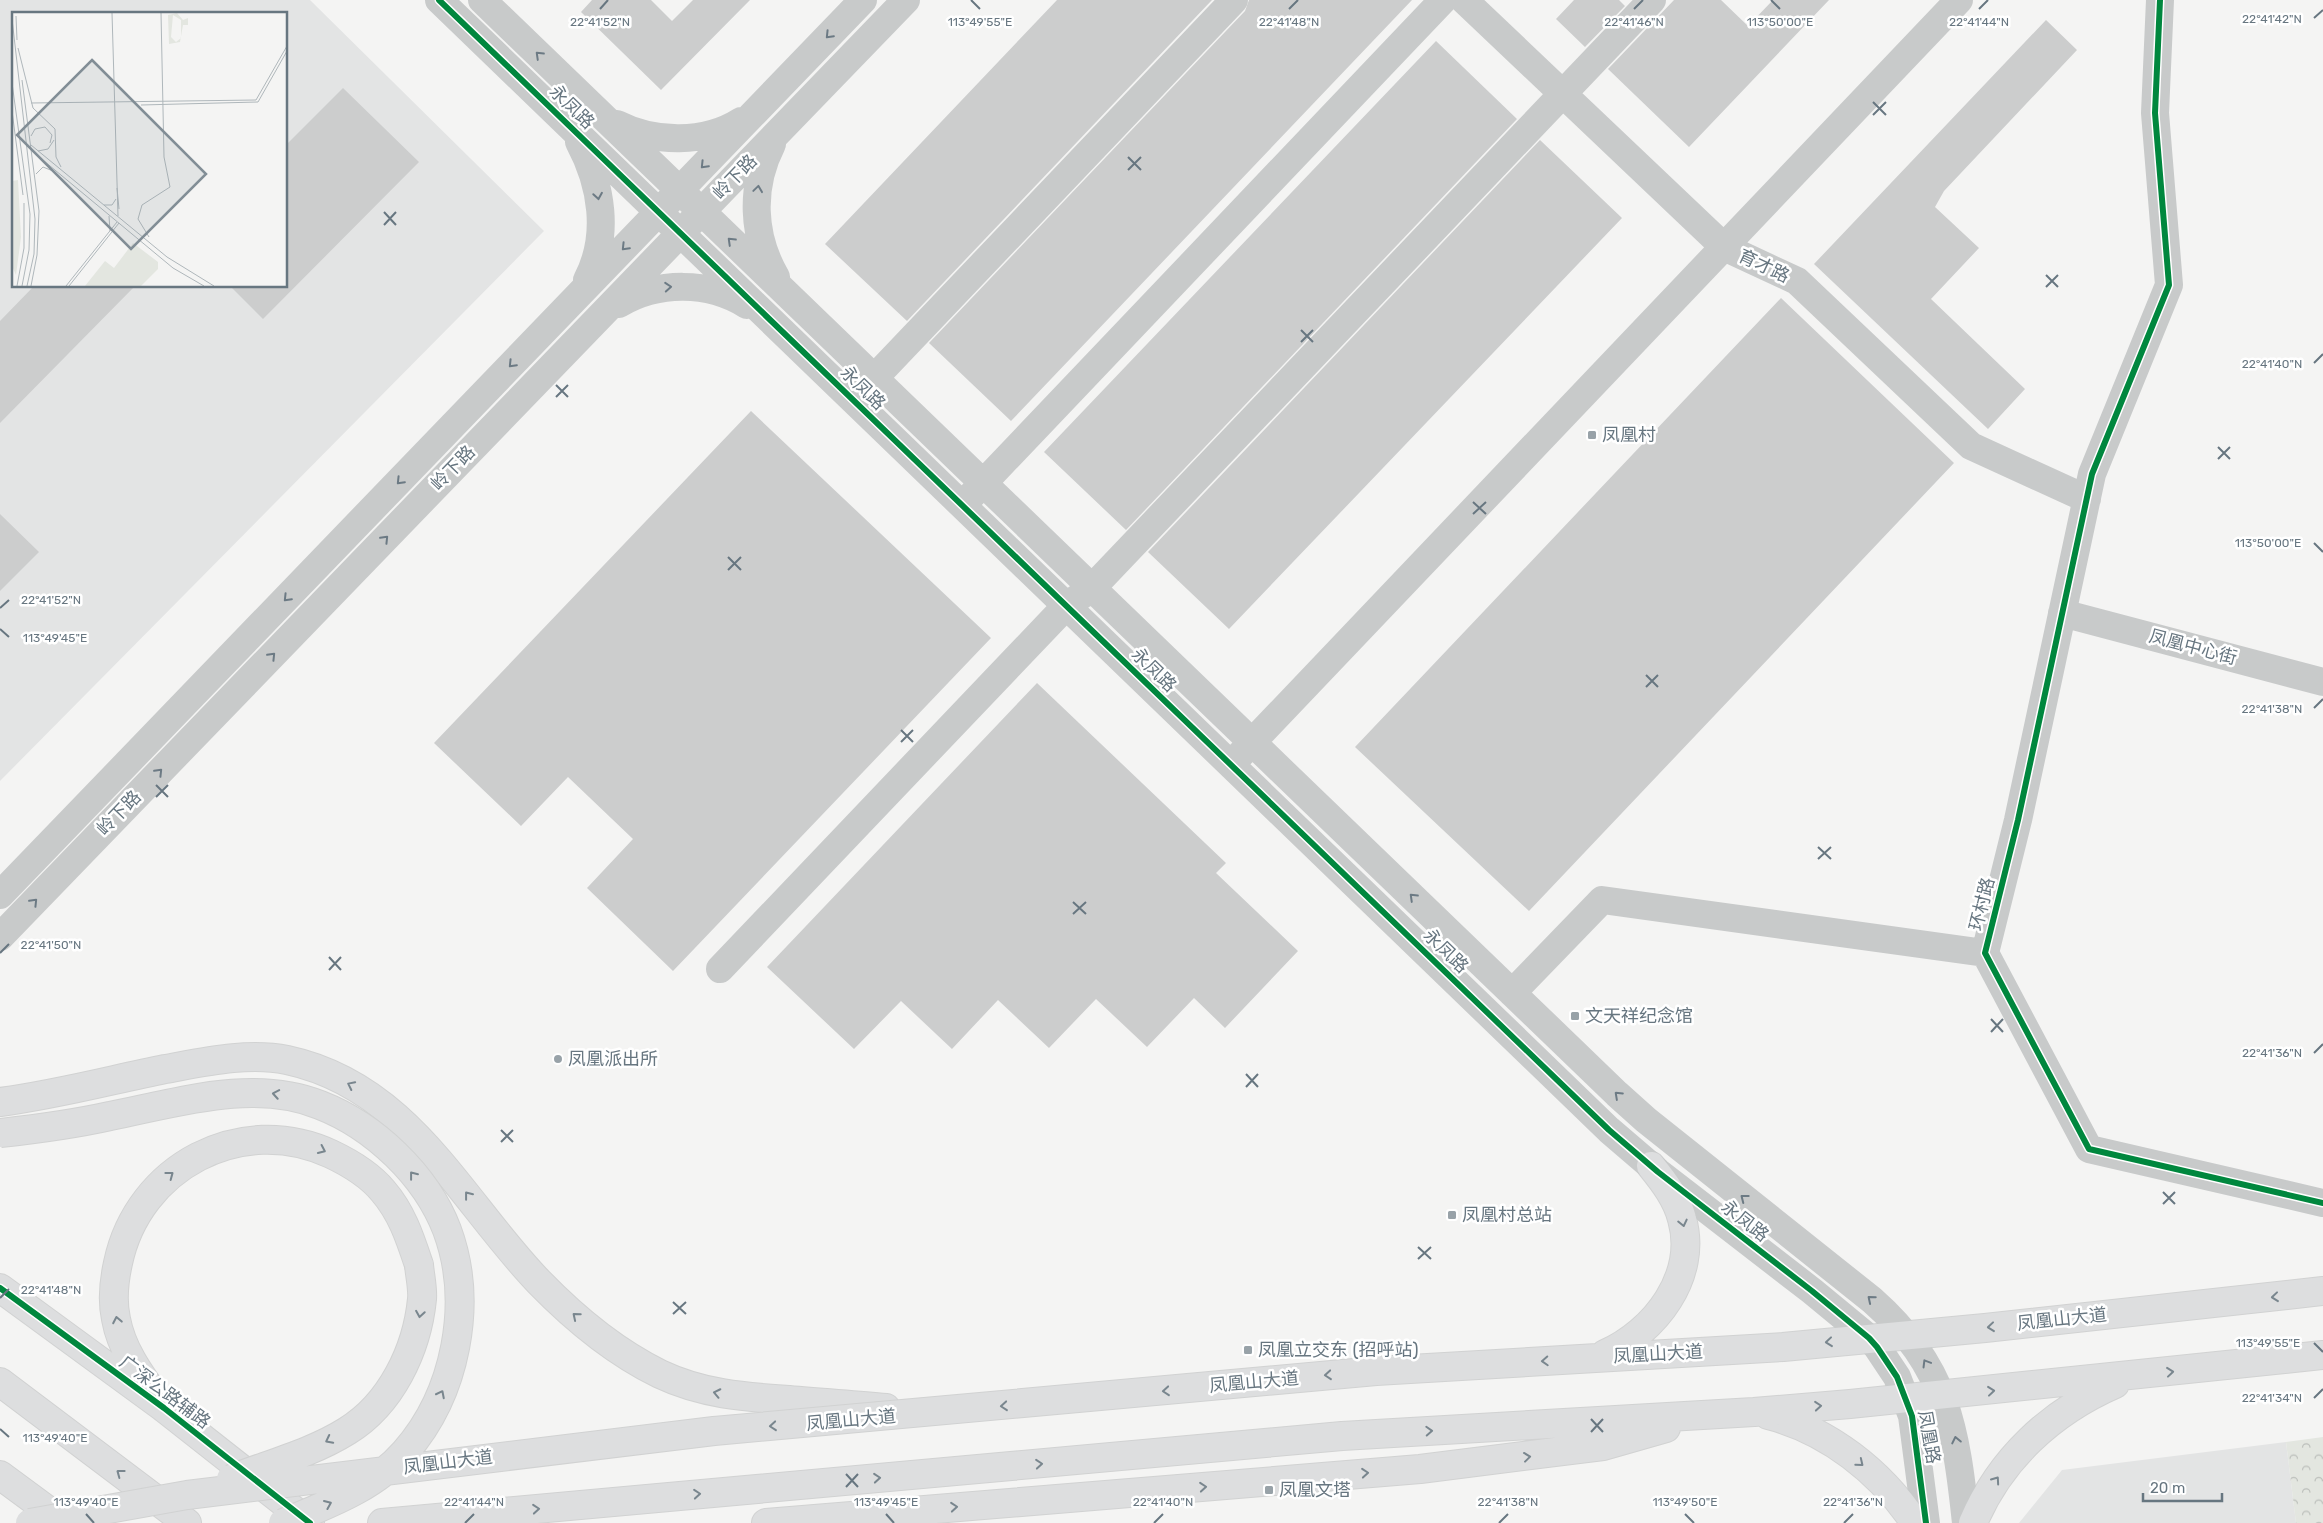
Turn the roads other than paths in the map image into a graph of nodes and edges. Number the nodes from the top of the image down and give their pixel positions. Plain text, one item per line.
1 (439, 0) edge
2 (482, 0) edge
3 (862, 0) edge
4 (906, 0) edge
5 (1234, 0) edge
6 (1443, 0) edge
7 (1464, 0) edge
8 (1652, 0) edge
9 (1960, 0) edge
10 (2160, 0) edge
11 (1562, 94) junction
12 (760, 106) junction
13 (595, 109) junction
14 (564, 120) junction
15 (787, 123) junction
16 (679, 190) junction
17 (659, 211) junction
18 (701, 212) junction
19 (681, 233) junction
20 (1724, 247) junction
21 (574, 299) junction
22 (792, 299) junction
23 (594, 323) junction
24 (775, 324) junction
25 (874, 378) junction
26 (854, 400) junction
27 (983, 483) junction
28 (2086, 499) junction
29 (962, 505) junction
30 (1092, 588) junction
31 (1066, 606) junction
32 (2062, 613) junction
33 (2323, 682) edge
34 (1252, 742) junction
35 (1231, 765) junction
36 (0, 895) edge
37 (0, 937) edge
38 (1985, 953) junction
39 (720, 969) dead end
40 (1512, 993) junction
41 (0, 1102) edge
42 (0, 1132) edge
43 (1651, 1166) junction
44 (2323, 1203) edge
45 (0, 1288) edge
46 (2323, 1291) edge
47 (1905, 1334) junction
48 (1869, 1338) junction
49 (2323, 1355) edge
50 (1594, 1358) junction
51 (2135, 1375) junction
52 (0, 1382) edge
53 (1942, 1395) junction
54 (1906, 1398) junction
55 (164, 1408) junction
56 (940, 1412) junction
57 (1754, 1412) junction
58 (1705, 1415) junction
59 (0, 1475) edge
60 (187, 1495) junction
61 (30, 1523) edge
62 (65, 1523) edge
63 (187, 1523) edge
64 (283, 1523) edge
65 (310, 1523) edge
66 (382, 1523) edge
67 (766, 1523) edge
68 (1914, 1523) edge
69 (1926, 1523) edge
70 (1966, 1523) edge
71 (1974, 1523) edge

1 - 14 street, 永凤路
13 -> 2 street, 永凤路
3 -> 12 street, 岭下路
4 - 15 street, 岭下路
5 - 25 street
6 - 27 street
7 - 11 street, 育才路
8 - 11 street
9 - 20 street
10 - 28 street, 环村路
11 - 20 street, 育才路
11 - 30 street
12 - 13 street
12 -> 16 street, 岭下路
13 - 16 street, 永凤路
14 - 17 street, 永凤路
14 -> 21 street
15 - 18 street, 岭下路
22 -> 15 street
16 - 17 street, 岭下路
16 - 18 street, 永凤路
17 - 19 street, 永凤路
17 -> 21 street, 岭下路
18 - 19 street, 岭下路
22 -> 18 street, 永凤路
19 - 23 street, 岭下路
19 - 24 street, 永凤路
20 - 28 street, 育才路
20 - 34 street
21 -> 36 street, 岭下路
22 - 25 street, 永凤路
23 -> 24 street
37 -> 23 street, 岭下路
24 - 26 street, 永凤路
25 - 26 street
25 - 27 street, 永凤路
26 - 29 street, 永凤路
27 - 29 street
27 - 30 street, 永凤路
28 - 32 street, 环村路
29 - 31 street, 永凤路
30 - 31 street
30 - 34 street, 永凤路
31 - 35 street, 永凤路
31 - 39 street
32 - 33 street, 凤凰中心街
32 - 38 street, 环村路
34 - 35 street
40 -> 34 street, 永凤路
35 - 43 street, 永凤路
38 - 40 street
38 - 44 street, 环村路
47 -> 40 street, 永凤路
56 -> 41 main road, bridge
64 -> 42 main road, bridge
43 - 48 street, 永凤路
43 -> 50 main road
45 - 55 main road, 广深公路辅路
46 -> 47 main road, 凤凰山大道
47 - 48 main road, 凤凰山大道
53 -> 47 street, 凤凰路
48 -> 50 main road, 凤凰山大道
48 - 54 street, 凤凰路
51 -> 49 main road
50 -> 56 main road, 凤凰山大道, bridge
53 -> 51 main road
71 -> 51 main road
63 -> 52 main road
53 - 54 main road
70 -> 53 street, 凤凰路
57 -> 54 main road
54 - 69 street, 凤凰路
55 -> 60 main road, bridge
55 - 65 main road, 广深公路辅路
56 -> 60 main road, 凤凰山大道, bridge
57 - 58 main road
57 -> 68 main road
66 -> 58 main road
67 -> 58 main road
59 - 62 main road
60 - 61 main road, bridge

